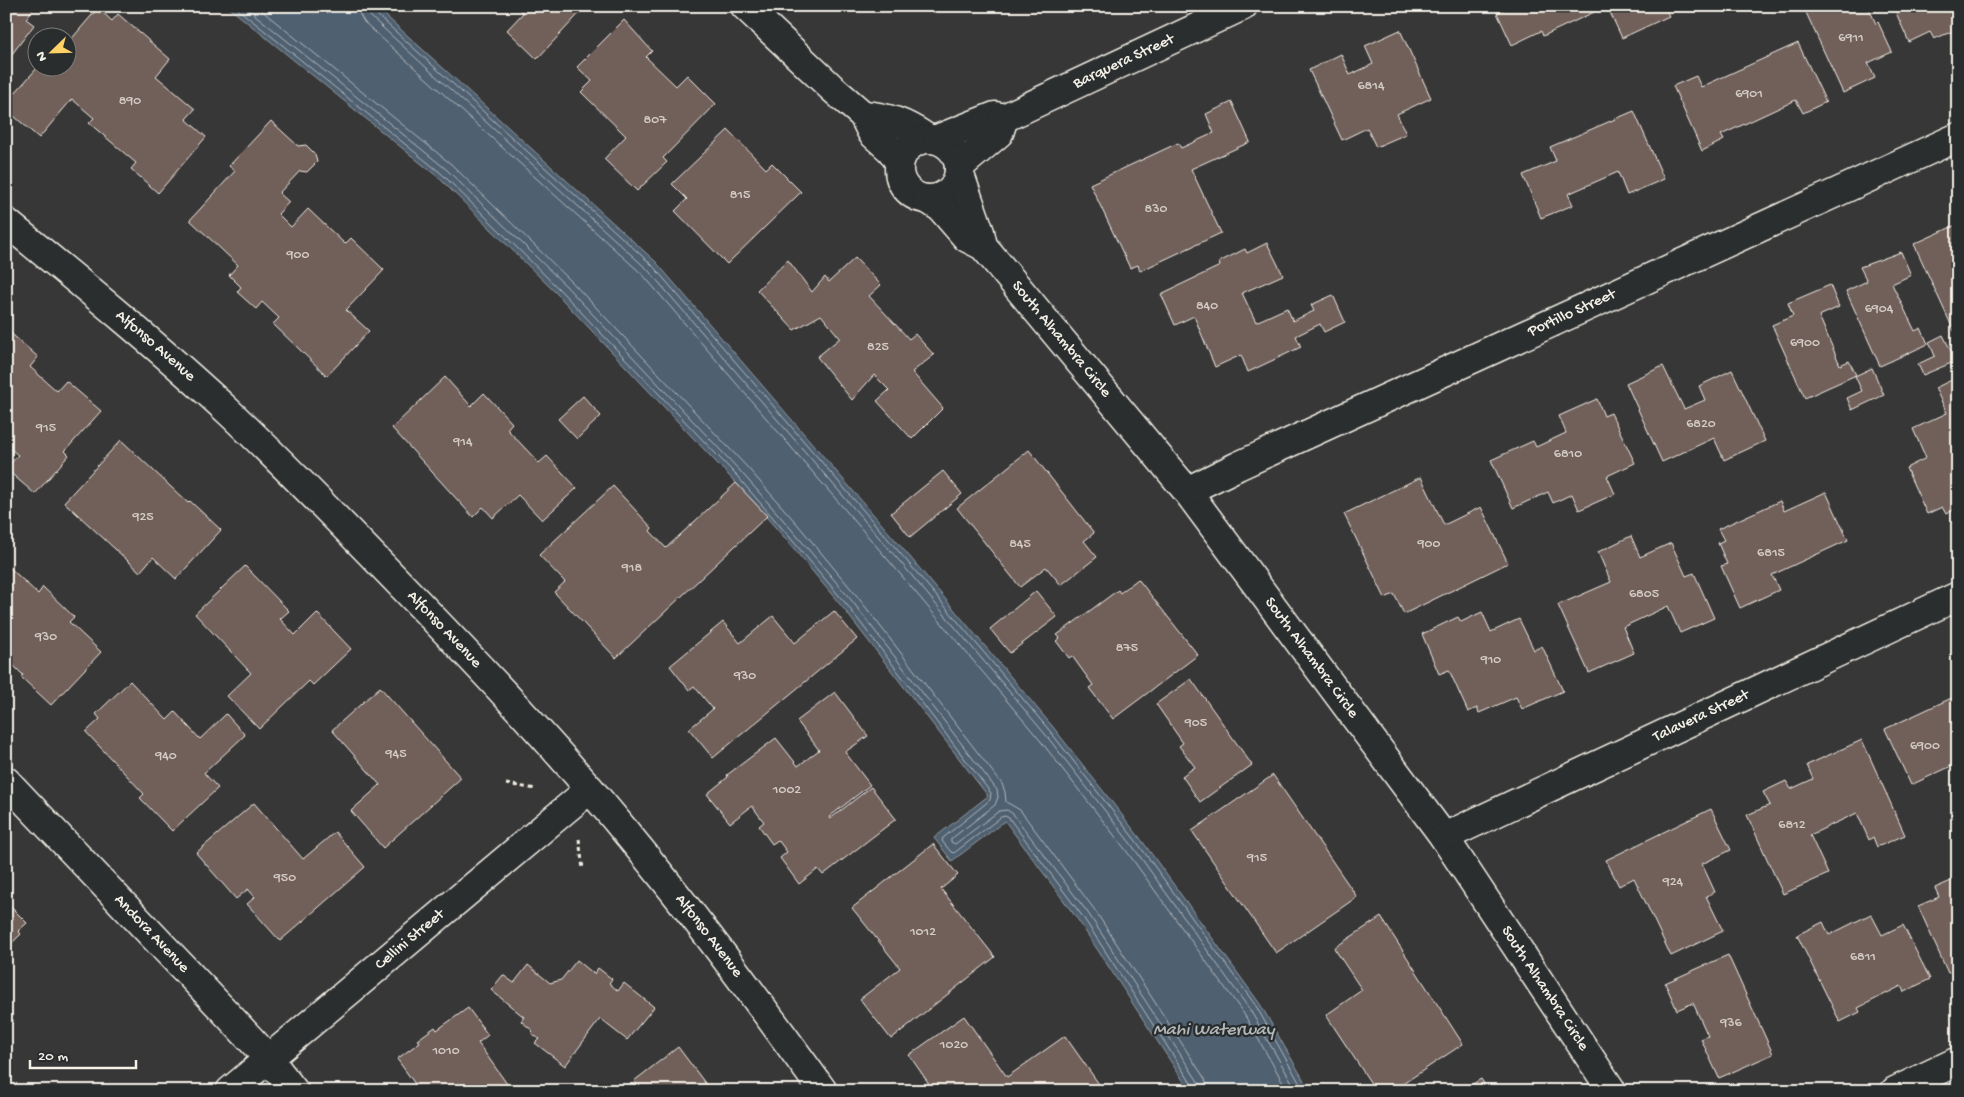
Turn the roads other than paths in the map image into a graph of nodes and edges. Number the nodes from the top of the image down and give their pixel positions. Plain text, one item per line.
1 (745, 6) edge
2 (1243, 6) edge
3 (863, 115) junction
4 (1004, 118) junction
5 (1958, 137) edge
6 (932, 138) junction
7 (899, 162) junction
8 (959, 170) junction
9 (927, 199) junction
10 (6, 222) edge
11 (983, 246) junction
12 (1187, 491) junction
13 (1958, 596) edge
14 (6, 781) edge
15 (590, 789) junction
16 (1444, 837) junction
17 (269, 1059) junction
18 (1958, 1061) edge
19 (230, 1091) edge
20 (294, 1091) edge
21 (823, 1091) edge
22 (1612, 1091) edge
23 (1895, 1091) edge

1 - 3 street
2 - 4 street, Barquera Street
3 - 6 street
3 - 7 street
4 - 6 street, Barquera Street
4 - 8 street
5 - 12 street, Portillo Street
6 - 7 street
6 - 8 street
7 - 9 street
8 - 9 street
8 - 11 street, South Alhambra Circle
9 - 11 street, South Alhambra Circle
10 - 15 street, Alfonso Avenue
11 - 12 street, South Alhambra Circle
12 - 16 street, South Alhambra Circle
13 - 16 street, Talavera Street
14 - 17 street, Andora Avenue
15 - 17 street, Cellini Street
15 - 21 street, Alfonso Avenue
16 - 22 street, South Alhambra Circle
17 - 19 street, Cellini Street
17 - 20 street, Andora Avenue
18 - 23 street

